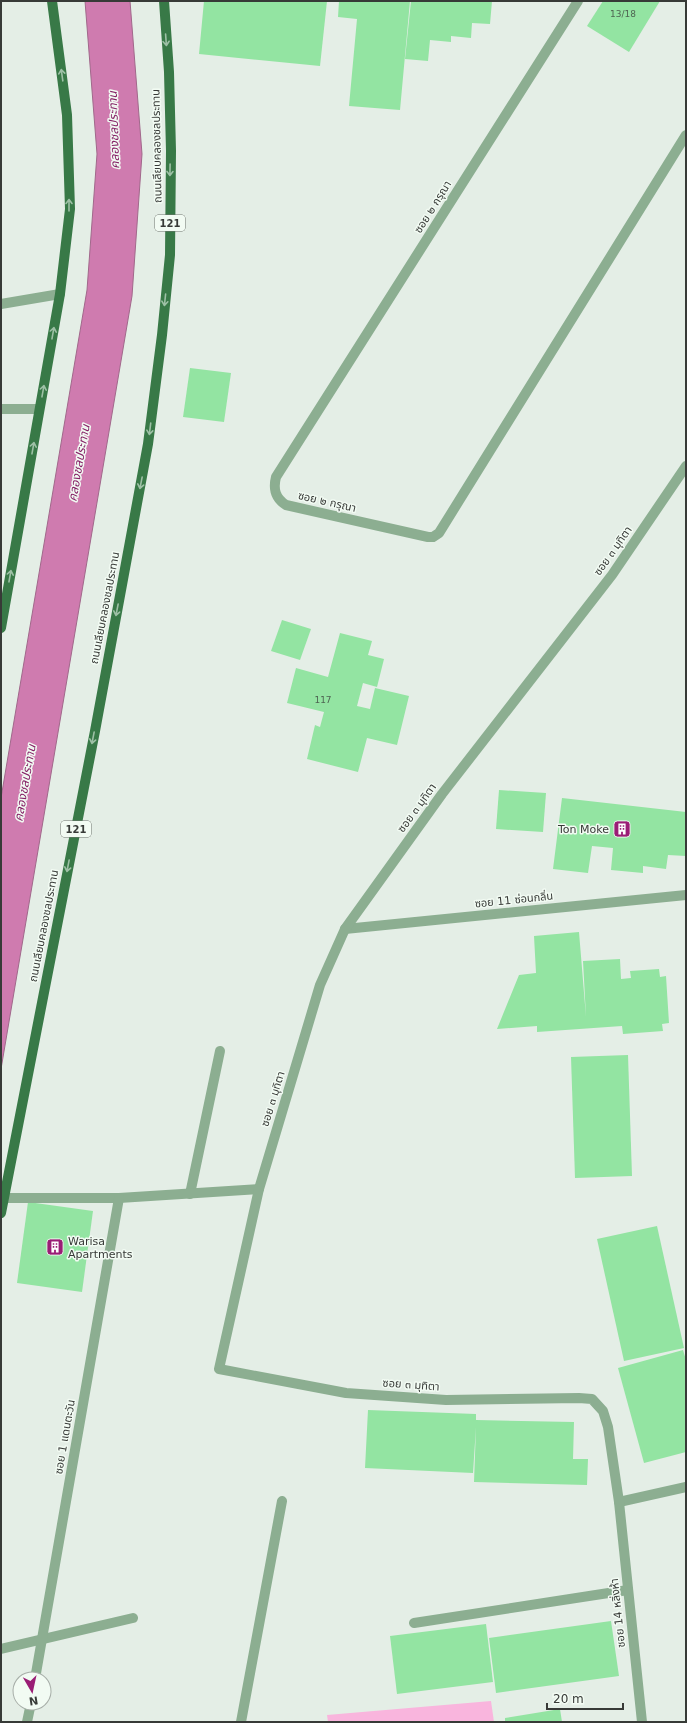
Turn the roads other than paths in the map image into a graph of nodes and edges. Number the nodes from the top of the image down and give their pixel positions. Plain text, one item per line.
1 (52, 1) edge
2 (164, 1) edge
3 (578, 1) edge
4 (686, 135) edge
5 (60, 294) junction
6 (1, 304) edge
7 (1, 409) edge
8 (39, 409) junction
9 (686, 466) edge
10 (3, 609) edge
11 (1, 628) edge
12 (686, 895) edge
13 (345, 929) junction
14 (220, 1051) dead end
15 (259, 1189) junction
16 (190, 1194) junction
17 (4, 1198) junction
18 (119, 1198) junction
19 (1, 1213) edge
20 (686, 1487) edge
21 (282, 1501) dead end
22 (619, 1502) junction
23 (628, 1590) junction
24 (133, 1618) dead end
25 (414, 1623) dead end
26 (42, 1640) junction
27 (1, 1649) edge
28 (36, 1671) edge
29 (29, 1711) edge
30 (27, 1722) edge
31 (241, 1722) edge
32 (642, 1722) edge

5 -> 1 main road
2 -> 17 main road, ถนนเลียบคลองชลประทาน / 121
3 - 4 street, ซอย ๒ กรุณา
5 - 6 street
8 -> 5 main road
7 - 8 street
10 -> 8 main road
9 - 13 street, ซอย ๓ มุทิตา
10 - 11 main road
12 - 13 street, ซอย 11 ซ่อนกลิ่น
13 - 15 street, ซอย ๓ มุทิตา
14 - 16 street
15 - 16 street
15 - 22 street, ซอย ๓ มุทิตา
16 - 18 street
17 - 18 street
17 - 19 main road, ถนนเลียบคลองชลประทาน / 121
18 - 26 street, ซอย 1 แดนตะวัน
20 - 22 street
21 - 31 street
22 - 23 street, ซอย 14 หลิ่งห้า
23 - 25 street
23 - 32 street, ซอย 14 หลิ่งห้า
24 - 26 street
26 - 27 street
26 - 28 street, ซอย 1 แดนตะวัน
29 - 30 street

